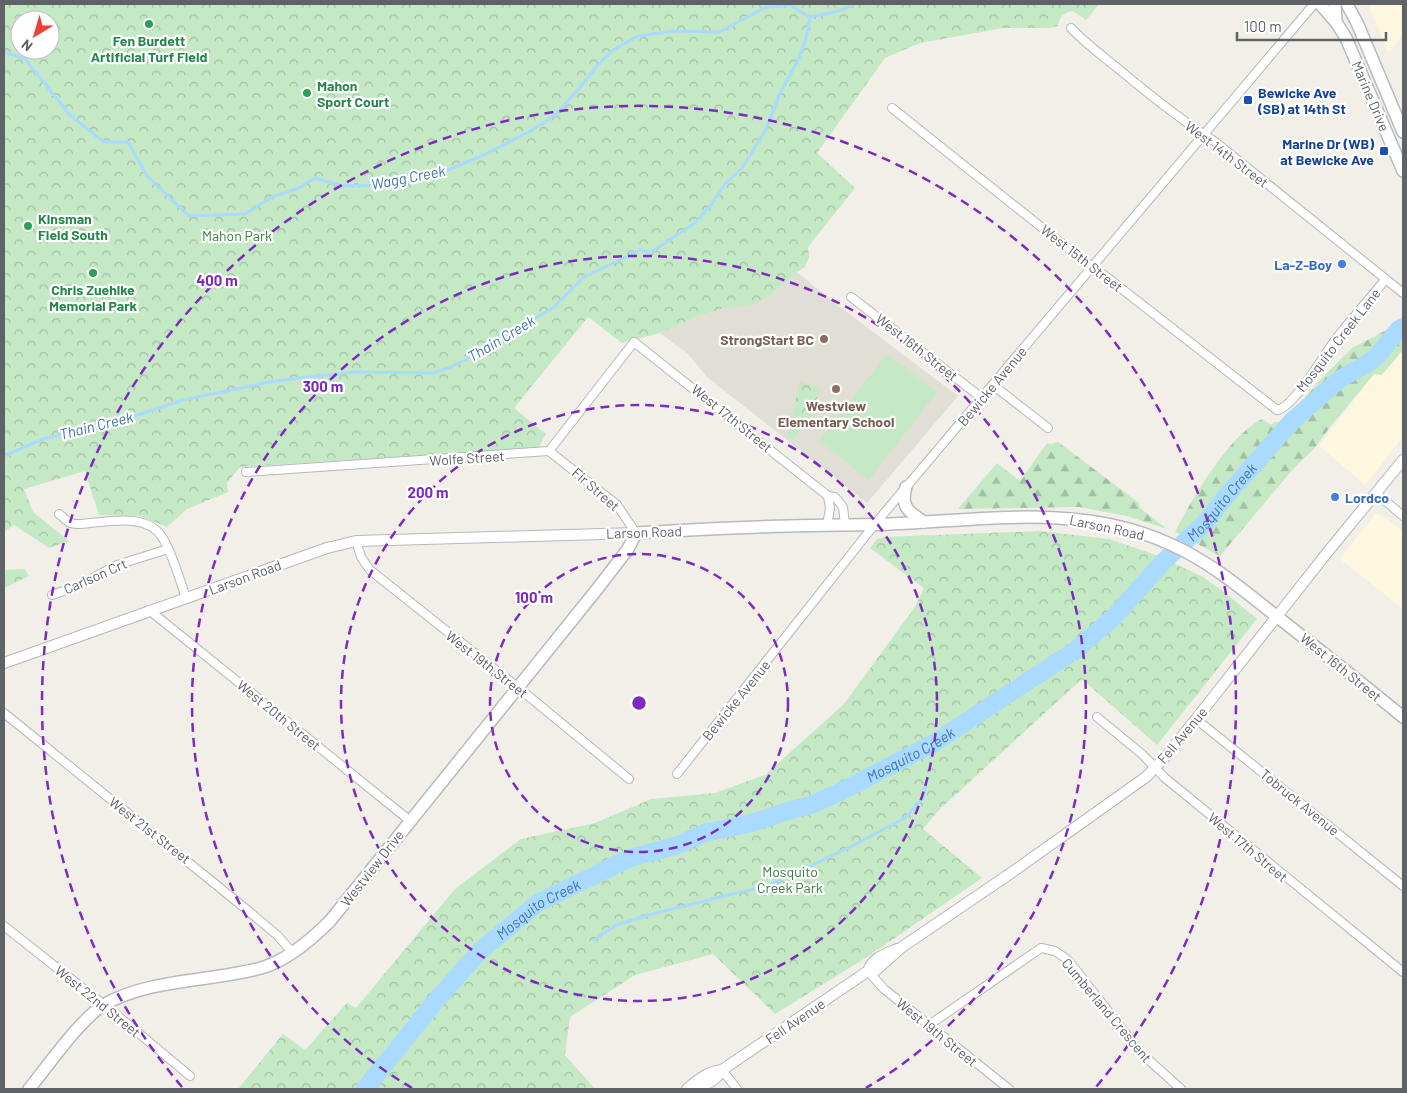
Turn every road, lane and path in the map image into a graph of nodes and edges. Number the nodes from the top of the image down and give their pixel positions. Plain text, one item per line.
1 (1314, 4) edge
2 (1320, 4) edge
3 (1335, 4) edge
4 (1347, 4) edge
5 (1336, 22) junction
6 (1071, 28) dead end
7 (892, 108) dead end
8 (1403, 132) edge
9 (1204, 134) junction
10 (1403, 171) edge
11 (1092, 266) junction
12 (1385, 280) junction
13 (1403, 293) edge
14 (851, 297) dead end
15 (993, 385) junction
16 (982, 398) junction
17 (1273, 408) joint
18 (1048, 428) dead end
19 (550, 452) junction
20 (1403, 460) edge
21 (246, 472) dead end
22 (906, 487) junction
23 (1376, 493) junction
24 (828, 496) junction
25 (59, 514) dead end
26 (1403, 516) edge
27 (924, 522) junction
28 (875, 524) junction
29 (827, 525) junction
30 (845, 525) junction
31 (636, 532) junction
32 (356, 541) junction
33 (168, 549) junction
34 (52, 595) dead end
35 (186, 598) junction
36 (149, 610) junction
37 (1278, 616) junction
38 (4, 662) edge
39 (517, 687) junction
40 (4, 714) edge
41 (1097, 717) dead end
42 (1403, 717) edge
43 (1196, 719) junction
44 (1155, 768) junction
45 (677, 774) dead end
46 (629, 779) dead end
47 (410, 820) junction
48 (1403, 886) edge
49 (4, 926) edge
50 (292, 952) junction
51 (868, 971) junction
52 (1403, 972) edge
53 (103, 1005) junction
54 (929, 1025) junction
55 (722, 1070) junction
56 (190, 1076) dead end
57 (29, 1089) edge
58 (687, 1089) edge
59 (737, 1089) edge
60 (1009, 1089) edge
61 (1182, 1089) edge

1 - 9 street, Bewicke Avenue
2 - 5 main road, Marine Drive
3 - 5 main road, Marine Drive
4 - 8 main road, Marine Drive
5 - 10 main road, Marine Drive
6 - 9 street, West 14th Street
7 - 11 street, West 15th Street
9 - 11 street, Bewicke Avenue
9 - 12 street, West 14th Street
11 - 15 street, Bewicke Avenue
11 - 17 street, West 15th Street
12 - 13 street, Mosquito Creek Lane
12 - 17 street, Mosquito Creek Lane
14 - 16 street, West 16th Street
15 - 16 street, Bewicke Avenue
15 - 18 street
16 - 22 street, Bewicke Avenue
19 - 21 street, Wolfe Street
19 - 24 street, West 17th Street
19 - 31 street, Fir Street
20 - 23 street, Fell Avenue
22 - 27 main road
22 - 28 street, Bewicke Avenue
23 - 26 street
23 - 37 street, Fell Avenue
24 - 29 street
24 - 30 street, West 17th Street
25 - 33 street
27 - 28 main road, Larson Road
27 - 37 main road, Larson Road
28 - 30 main road, Larson Road
28 - 45 street, Bewicke Avenue
29 - 30 main road, Larson Road
29 - 31 main road, Larson Road
31 - 32 street, Larson Road
31 - 39 main road, Westview Drive
32 - 35 street, Larson Road
32 - 39 street, West 19th Street
33 - 34 street, Carlson Crt
33 - 35 street
35 - 36 street, Larson Road
36 - 38 street, Larson Road
36 - 47 street, West 20th Street
37 - 42 main road, West 16th Street
37 - 43 street, Fell Avenue
39 - 46 street, West 19th Street
39 - 47 main road, Westview Drive
40 - 50 street, West 21st Street
41 - 44 street, West 17th Street
43 - 44 street, Fell Avenue
43 - 48 street, Tobruck Avenue
44 - 51 street, Fell Avenue
44 - 52 street, West 17th Street
47 - 50 main road, Westview Drive
49 - 53 street, West 22nd Street
50 - 53 main road, Westview Drive
51 - 54 street, West 19th Street
51 - 55 street, Fell Avenue
53 - 56 street, West 22nd Street
53 - 57 main road, Westview Drive
54 - 60 street, West 19th Street
54 - 61 street, Cumberland Crescent
55 - 58 street, Fell Avenue
55 - 59 street

